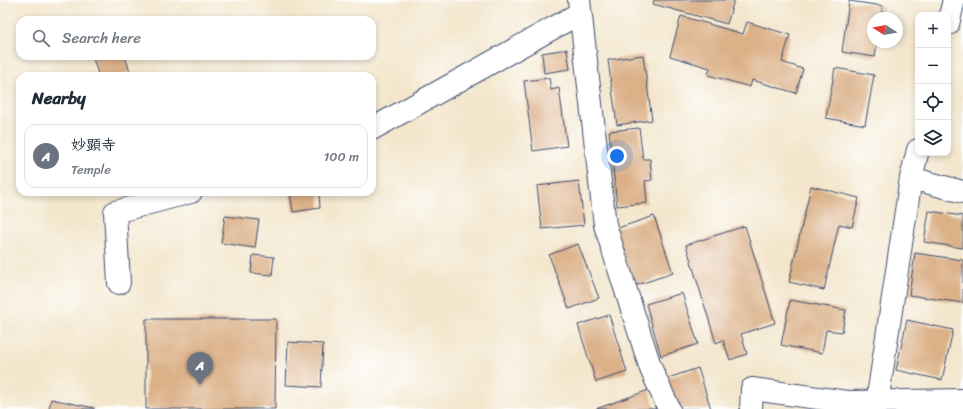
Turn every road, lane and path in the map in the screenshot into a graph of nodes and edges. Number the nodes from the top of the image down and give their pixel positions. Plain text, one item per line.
1 (954, 0) edge
2 (580, 7) edge
3 (951, 12) edge
4 (376, 127) edge
5 (916, 156) edge
6 (911, 178) junction
7 (963, 192) edge
8 (175, 196) edge
9 (119, 283) dead end
10 (963, 400) edge
11 (877, 403) junction
12 (669, 409) edge
13 (752, 409) edge

1 - 3 street
2 - 4 street
2 - 12 street
5 - 6 street
6 - 7 street
6 - 11 street
8 - 9 street
10 - 11 street
11 - 13 street

